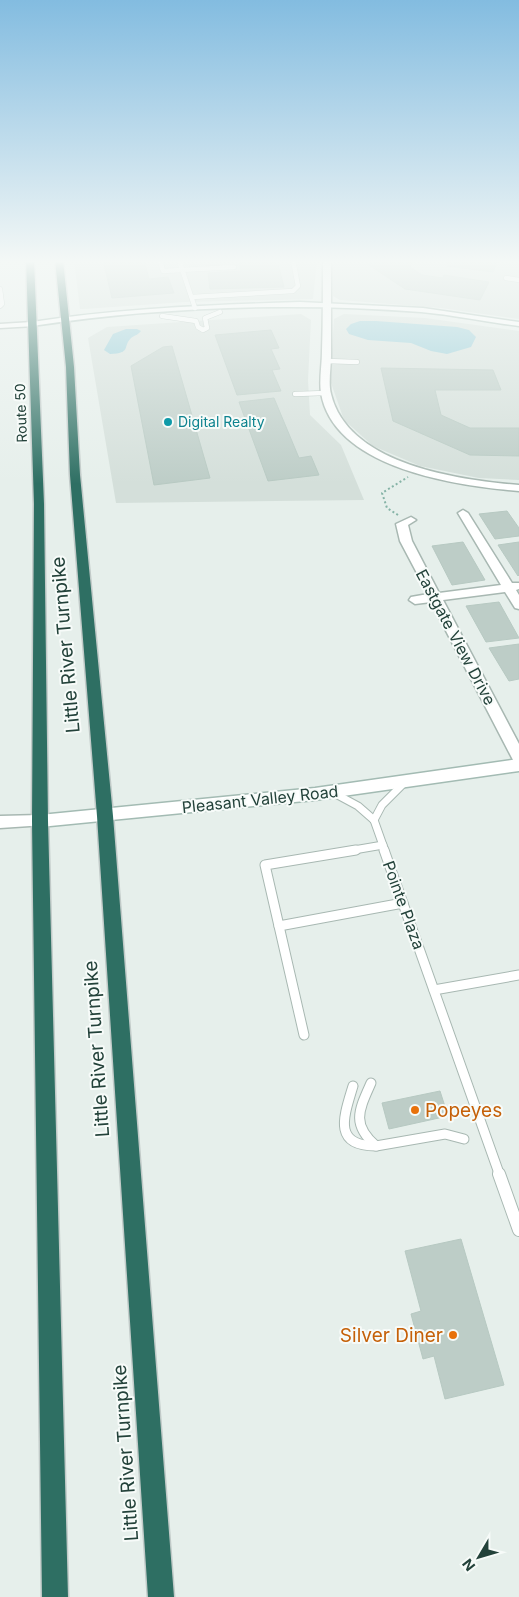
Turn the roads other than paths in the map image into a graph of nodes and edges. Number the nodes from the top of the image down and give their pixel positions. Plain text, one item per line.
1 (32, 335) edge
2 (66, 335) edge
3 (326, 335) edge
4 (326, 361) junction
5 (357, 362) dead end
6 (326, 393) junction
7 (295, 394) dead end
8 (519, 488) edge
9 (38, 504) joint
10 (463, 513) dead end
11 (411, 520) road end
12 (514, 587) edge
13 (435, 597) junction
14 (415, 600) dead end
15 (519, 605) edge
16 (519, 758) edge
17 (519, 765) edge
18 (405, 782) junction
19 (331, 792) junction
20 (105, 816) junction
21 (40, 820) junction
22 (374, 820) junction
23 (0, 822) edge
24 (383, 845) junction
25 (404, 903) junction
26 (279, 926) junction
27 (519, 975) edge
28 (434, 990) junction
29 (304, 1035) dead end
30 (371, 1083) dead end
31 (353, 1086) dead end
32 (464, 1139) dead end
33 (376, 1146) junction
34 (516, 1212) edge
35 (519, 1230) edge
36 (55, 1597) edge
37 (161, 1597) edge

1 - 9 highway, Route 50
2 - 20 highway, Little River Turnpike
3 - 4 street
4 - 5 lane
4 - 6 street
6 - 7 lane
6 - 8 street
9 - 21 highway, Little River Turnpike
10 - 12 street
11 - 13 street, Eastgate View Drive
12 - 13 street
12 - 15 street
13 - 14 street
13 - 16 street, Eastgate View Drive
17 - 18 street, Pleasant Valley Road
18 - 19 street, Pleasant Valley Road
18 - 22 lane
19 - 20 street, Pleasant Valley Road
19 - 22 lane
20 - 21 street, Pleasant Valley Road
20 - 37 highway, Little River Turnpike
21 - 23 street, Pleasant Valley Road
21 - 36 highway, Little River Turnpike
22 - 24 lane, Pointe Plaza
24 - 25 lane, Pointe Plaza
24 - 26 lane
25 - 26 lane
25 - 28 lane, Pointe Plaza
26 - 29 lane
27 - 28 lane
28 - 34 lane, Pointe Plaza
30 - 33 lane
31 - 33 lane
32 - 33 lane
34 - 35 lane, Pointe Plaza

